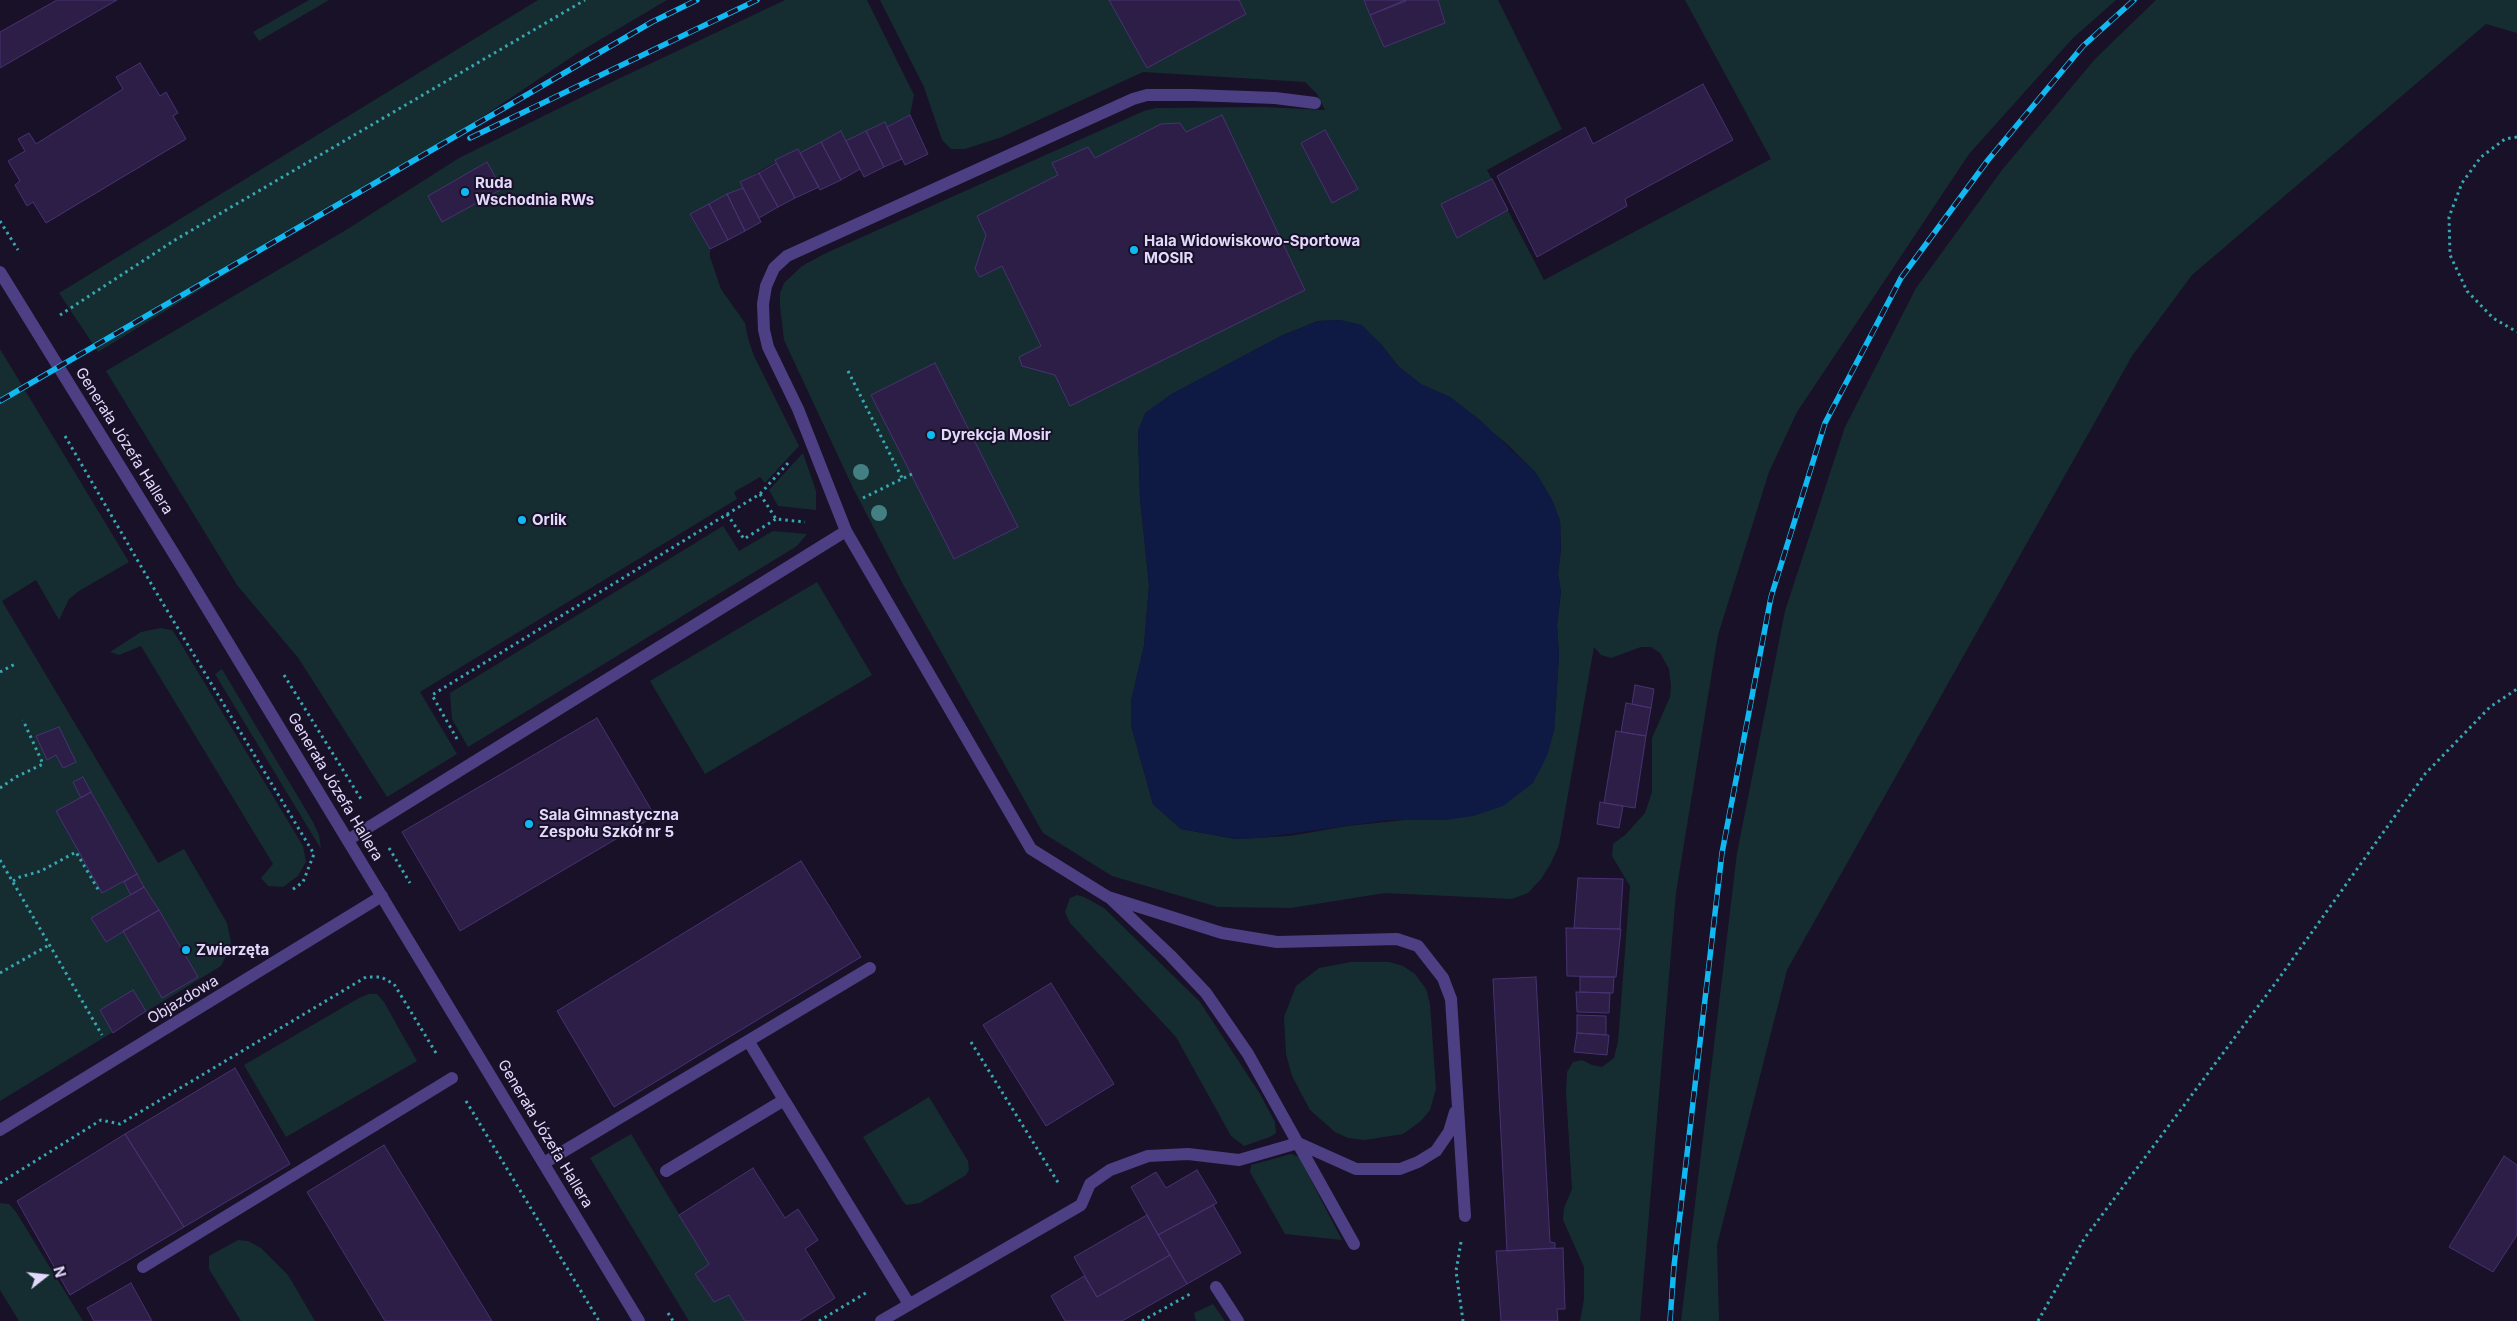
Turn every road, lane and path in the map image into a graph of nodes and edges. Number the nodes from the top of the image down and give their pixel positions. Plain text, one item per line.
1 (585, 0) edge
2 (1315, 103) dead end
3 (2517, 137) edge
4 (0, 272) edge
5 (36, 330) junction
6 (2517, 332) edge
7 (848, 371) dead end
8 (63, 431) dead end
9 (810, 439) junction
10 (912, 474) dead end
11 (902, 478) junction
12 (760, 494) junction
13 (838, 511) junction
14 (727, 514) junction
15 (776, 519) junction
16 (844, 528) junction
17 (17, 663) dead end
18 (0, 672) edge
19 (2517, 689) edge
20 (23, 720) dead end
21 (472, 764) junction
22 (0, 788) edge
23 (348, 840) junction
24 (0, 860) edge
25 (13, 881) junction
26 (292, 890) dead end
27 (99, 891) dead end
28 (382, 896) junction
29 (1108, 897) junction
30 (49, 945) junction
31 (870, 968) dead end
32 (0, 973) edge
33 (749, 1042) junction
34 (971, 1042) dead end
35 (116, 1060) junction
36 (452, 1078) junction
37 (784, 1100) junction
38 (1458, 1104) junction
39 (0, 1130) edge
40 (1298, 1143) junction
41 (544, 1163) junction
42 (666, 1172) dead end
43 (0, 1183) edge
44 (1061, 1187) dead end
45 (1465, 1216) joint
46 (1354, 1244) dead end
47 (143, 1267) dead end
48 (1216, 1287) joint
49 (909, 1304) junction
50 (598, 1321) edge
51 (639, 1321) edge
52 (881, 1321) edge
53 (1142, 1321) edge
54 (1238, 1321) edge
55 (1463, 1321) edge
56 (2038, 1321) edge

1 - 5 path
2 - 9 street
3 - 6 path
4 - 5 street, Generała Józefa Hallera
5 - 23 street, Generała Józefa Hallera
7 - 11 path
8 - 26 path
9 - 12 path
9 - 13 street
10 - 11 path
11 - 13 path
12 - 14 path
12 - 15 path
13 - 16 street
14 - 15 path
14 - 21 path
15 - 16 path
16 - 21 street
16 - 29 street
17 - 18 path
19 - 56 path
20 - 22 path
21 - 23 street
23 - 28 street, Generała Józefa Hallera
24 - 25 path
25 - 27 path
25 - 30 path
28 - 35 street, Objazdowa
28 - 41 street, Generała Józefa Hallera
29 - 38 street
29 - 40 street
30 - 32 path
30 - 35 path
31 - 33 street
33 - 37 street
33 - 41 street
34 - 44 path
35 - 39 street, Objazdowa
36 - 43 path
36 - 47 street
36 - 50 path
37 - 42 street
37 - 49 street
38 - 40 street
38 - 45 street
40 - 46 street
40 - 49 street
41 - 51 street, Generała Józefa Hallera
45 - 55 path
48 - 53 path
48 - 54 street
49 - 52 street

